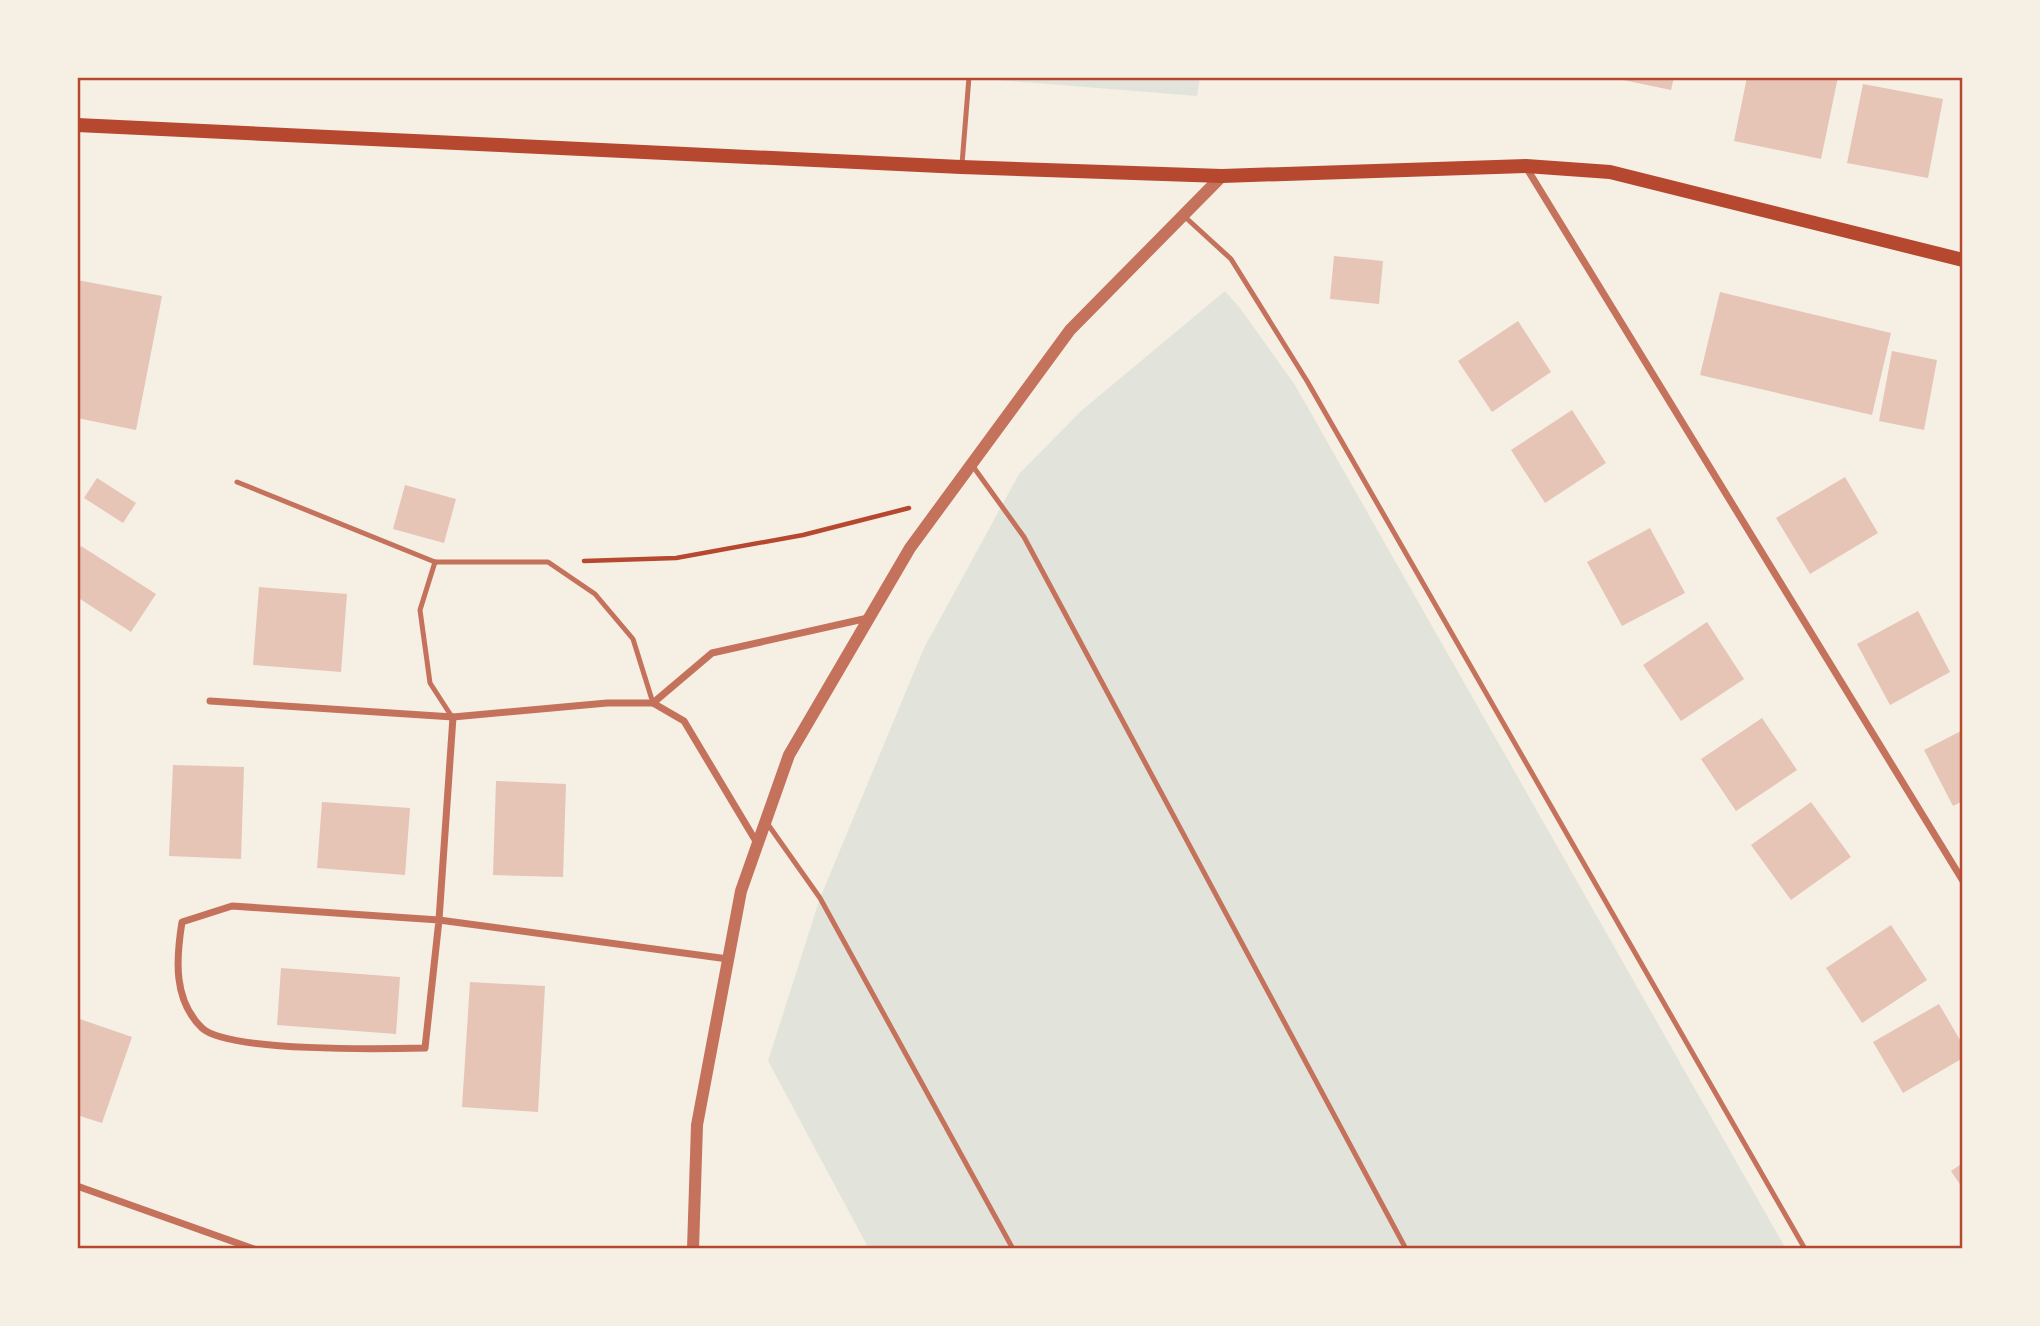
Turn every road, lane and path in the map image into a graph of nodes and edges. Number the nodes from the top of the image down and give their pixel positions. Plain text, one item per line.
1 (969, 77) edge
2 (77, 125) edge
3 (1526, 166) junction
4 (961, 167) junction
5 (1222, 176) junction
6 (1182, 214) junction
7 (1963, 260) edge
8 (972, 465) junction
9 (237, 482) dead end
10 (948, 498) junction
11 (435, 562) junction
12 (548, 562) junction
13 (872, 617) junction
14 (209, 701) dead end
15 (653, 704) junction
16 (453, 717) junction
17 (766, 821) junction
18 (757, 844) junction
19 (1963, 881) edge
20 (439, 920) junction
21 (728, 959) junction
22 (77, 1186) edge
23 (254, 1249) edge
24 (693, 1249) edge
25 (1013, 1249) edge
26 (1406, 1249) edge
27 (1805, 1249) edge

1 - 4 lane
2 - 4 main road
3 - 5 main road
3 - 7 main road
3 - 19 street
4 - 5 main road
5 - 6 street
6 - 8 street
6 - 27 lane
8 - 10 street
8 - 26 lane
9 - 11 lane
10 - 12 path
10 - 13 street
11 - 12 lane
11 - 16 lane
12 - 15 lane
13 - 15 street
13 - 17 street
14 - 16 street
15 - 16 street
15 - 18 street
16 - 20 street
17 - 18 street
17 - 25 lane
18 - 21 street
20 - 20 street
20 - 21 street
21 - 24 street
22 - 23 street

